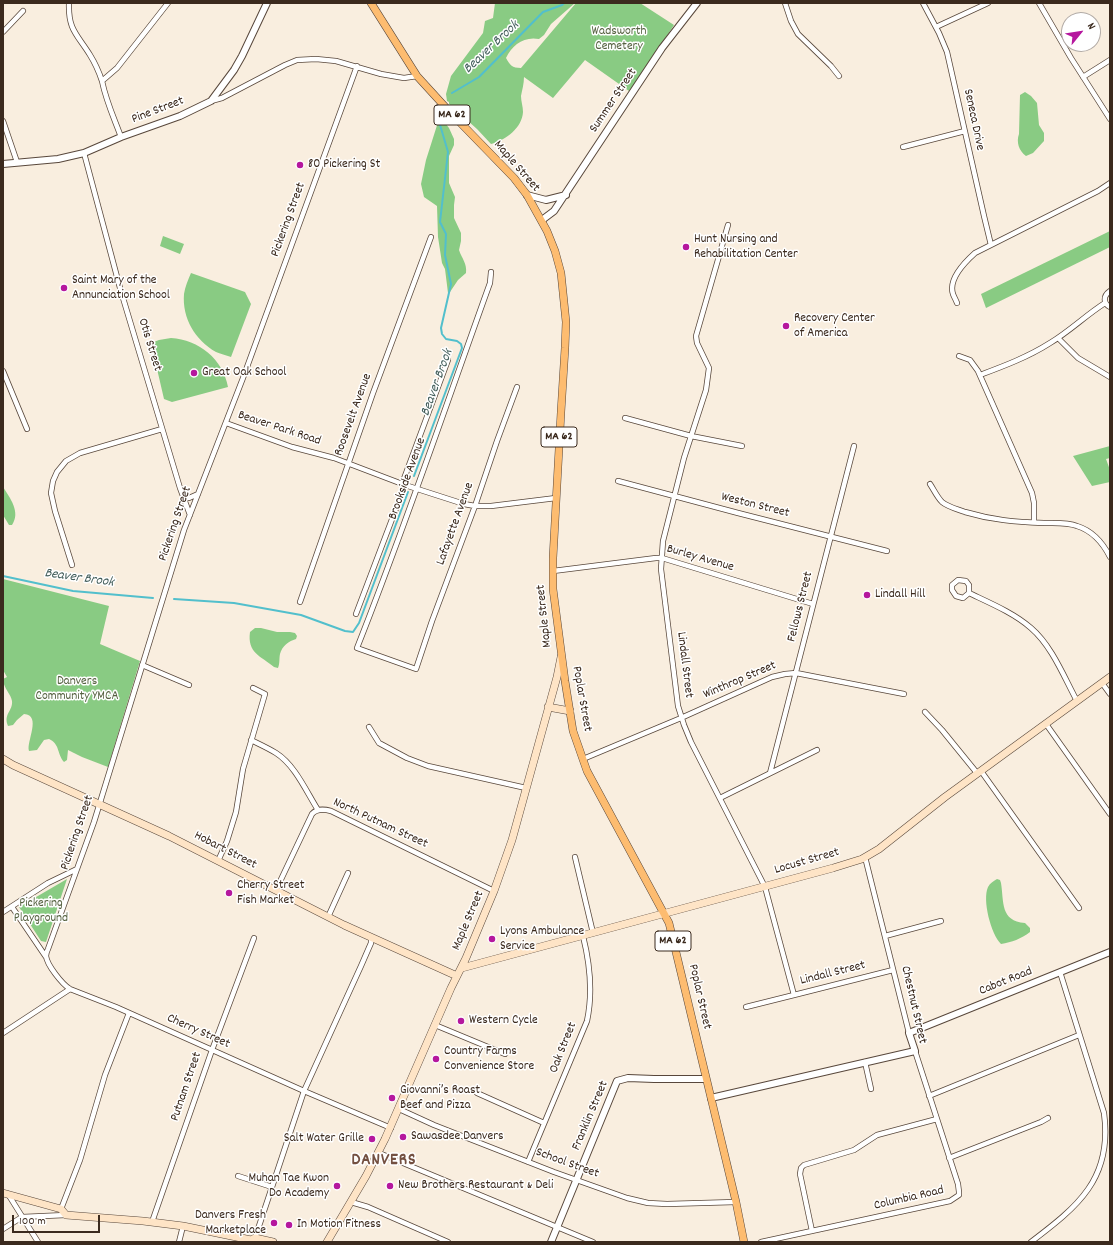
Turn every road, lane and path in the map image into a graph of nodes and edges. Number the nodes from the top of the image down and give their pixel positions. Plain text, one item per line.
1 (69, 3) edge
2 (168, 3) edge
3 (267, 3) edge
4 (372, 3) edge
5 (697, 3) edge
6 (785, 3) edge
7 (923, 3) edge
8 (988, 3) edge
9 (1039, 3) edge
10 (23, 11) dead end
11 (936, 27) junction
12 (3, 32) edge
13 (1110, 60) edge
14 (358, 66) junction
15 (417, 76) junction
16 (839, 76) dead end
17 (1083, 76) junction
18 (102, 81) junction
19 (211, 101) junction
20 (1110, 119) edge
21 (3, 121) edge
22 (965, 131) junction
23 (121, 137) junction
24 (903, 147) dead end
25 (84, 153) junction
26 (17, 162) junction
27 (3, 164) edge
28 (1110, 183) edge
29 (527, 195) junction
30 (566, 195) junction
31 (542, 220) junction
32 (728, 225) dead end
33 (431, 237) dead end
34 (991, 245) junction
35 (491, 272) dead end
36 (1110, 291) edge
37 (957, 303) dead end
38 (1105, 303) junction
39 (1110, 308) edge
40 (1058, 338) junction
41 (959, 356) dead end
42 (448, 360) dead end
43 (3, 371) edge
44 (980, 375) junction
45 (1110, 377) edge
46 (517, 387) dead end
47 (625, 418) dead end
48 (226, 423) junction
49 (162, 428) junction
50 (27, 429) dead end
51 (691, 436) junction
52 (742, 446) dead end
53 (854, 446) dead end
54 (348, 463) junction
55 (618, 481) dead end
56 (404, 484) junction
57 (930, 484) dead end
58 (417, 489) junction
59 (198, 494) junction
60 (674, 496) junction
61 (183, 497) junction
62 (556, 498) junction
63 (475, 506) junction
64 (190, 515) junction
65 (1034, 522) junction
66 (830, 536) junction
67 (887, 551) dead end
68 (1110, 557) edge
69 (662, 558) junction
70 (72, 565) dead end
71 (553, 571) junction
72 (969, 593) junction
73 (300, 602) dead end
74 (813, 604) junction
75 (356, 614) dead end
76 (561, 656) junction
77 (142, 665) junction
78 (416, 670) joint
79 (796, 673) junction
80 (1110, 677) edge
81 (1102, 683) junction
82 (189, 685) dead end
83 (253, 688) dead end
84 (904, 694) dead end
85 (1110, 694) edge
86 (1077, 701) junction
87 (548, 707) junction
88 (570, 711) junction
89 (925, 712) dead end
90 (681, 718) junction
91 (1046, 724) junction
92 (369, 727) dead end
93 (251, 740) junction
94 (817, 750) dead end
95 (3, 759) edge
96 (583, 759) junction
97 (979, 772) junction
98 (770, 773) junction
99 (526, 788) junction
100 (720, 798) junction
101 (100, 804) junction
102 (318, 810) junction
103 (1110, 814) edge
104 (575, 857) dead end
105 (865, 857) junction
106 (218, 861) junction
107 (77, 869) junction
108 (348, 873) dead end
109 (765, 887) junction
110 (276, 890) junction
111 (494, 891) junction
112 (12, 907) junction
113 (1079, 908) dead end
114 (3, 912) edge
115 (664, 914) junction
116 (328, 917) junction
117 (941, 921) dead end
118 (593, 933) junction
119 (583, 936) junction
120 (885, 936) junction
121 (254, 938) dead end
122 (371, 938) junction
123 (1110, 952) edge
124 (46, 957) junction
125 (462, 968) junction
126 (893, 970) junction
127 (1060, 972) junction
128 (457, 976) junction
129 (70, 989) junction
130 (794, 995) junction
131 (746, 1007) dead end
132 (129, 1013) junction
133 (435, 1025) junction
134 (3, 1033) edge
135 (909, 1033) junction
136 (1079, 1035) junction
137 (212, 1050) junction
138 (915, 1051) junction
139 (505, 1054) dead end
140 (865, 1062) junction
141 (706, 1079) junction
142 (871, 1089) dead end
143 (304, 1091) junction
144 (477, 1093) dead end
145 (929, 1096) junction
146 (711, 1098) junction
147 (399, 1109) junction
148 (1048, 1118) dead end
149 (937, 1119) junction
150 (544, 1123) junction
151 (391, 1128) junction
152 (378, 1153) junction
153 (949, 1158) junction
154 (528, 1162) junction
155 (238, 1176) dead end
156 (577, 1180) junction
157 (3, 1186) edge
158 (272, 1187) junction
159 (6, 1193) edge
160 (351, 1202) junction
161 (736, 1202) junction
162 (64, 1212) junction
163 (22, 1217) junction
164 (152, 1222) junction
165 (183, 1226) junction
166 (557, 1227) junction
167 (3, 1229) edge
168 (812, 1231) junction
169 (255, 1238) junction
170 (38, 1242) edge
171 (179, 1242) edge
172 (273, 1242) edge
173 (327, 1242) edge
174 (448, 1242) edge
175 (551, 1242) edge
176 (593, 1242) edge
177 (744, 1242) edge
178 (760, 1242) edge
179 (1030, 1242) edge

1 - 18 street
2 - 18 street
3 - 19 street, Pine Street
4 - 15 main road, Maple Street / MA 62
5 - 30 street, Summer Street
6 - 16 street
7 - 11 street, Seneca Drive
8 - 11 street
9 - 17 street
10 - 12 street
11 - 22 street, Seneca Drive
13 - 17 street
14 - 15 street
14 - 19 street
14 - 48 street, Pickering Street
15 - 29 main road, Maple Street / MA 62
17 - 20 street
18 - 23 street
19 - 23 street, Pine Street
21 - 26 street
22 - 24 street
22 - 34 street, Seneca Drive
23 - 25 street, Pine Street
25 - 26 street, Pine Street
25 - 49 street, Otis Street
26 - 27 street, Pine Street
28 - 34 street
29 - 30 street
29 - 31 main road, Maple Street / MA 62
30 - 31 street, Summer Street
31 - 62 main road, Maple Street / MA 62
32 - 51 street, Lindall Street
33 - 54 street, Roosevelt Avenue
34 - 37 street
35 - 58 street, Brookside Avenue
36 - 38 street
38 - 39 street
38 - 40 street
40 - 44 street
40 - 45 street
41 - 44 street
42 - 56 street, Brookside Avenue
43 - 50 street
44 - 65 street
46 - 63 street, Lafayette Avenue
47 - 51 street
48 - 54 street, Beaver Park Road
48 - 59 street, Pickering Street
49 - 61 street, Otis Street
49 - 70 street
51 - 52 street
51 - 60 street, Lindall Street
53 - 66 street, Fellows Street
54 - 56 street, Beaver Park Road
54 - 73 street, Roosevelt Avenue
55 - 60 street, Weston Street
56 - 58 street, Beaver Park Road
56 - 75 street, Brookside Avenue
57 - 65 street
58 - 63 street, Beaver Park Road
58 - 78 street, Brookside Avenue
59 - 61 street
59 - 64 street, Pickering Street
60 - 66 street, Weston Street
60 - 69 street, Lindall Street
61 - 64 street, Otis Street
62 - 63 street, Beaver Park Road
62 - 71 main road, Maple Street / MA 62
63 - 78 street, Lafayette Avenue
64 - 77 street, Pickering Street
65 - 68 street
66 - 67 street, Weston Street
66 - 74 street, Fellows Street
69 - 71 street, Burley Avenue
69 - 74 street, Burley Avenue
69 - 90 street, Lindall Street
71 - 76 main road, Maple Street / MA 62
72 - 72 street
72 - 86 street
74 - 79 street, Fellows Street
76 - 87 main road, Maple Street
76 - 88 main road, Poplar Street / MA 62
77 - 82 street
77 - 101 street, Pickering Street
79 - 84 street
79 - 90 street, Winthrop Street
79 - 98 street, Fellows Street
80 - 81 main road, Locust Street
81 - 85 street
81 - 86 main road, Locust Street
83 - 93 street
86 - 91 main road, Locust Street
87 - 88 main road
87 - 99 main road, Maple Street
88 - 96 main road, Poplar Street / MA 62
89 - 97 street
90 - 96 street, Winthrop Street
90 - 100 street, Lindall Street
91 - 97 main road, Locust Street
91 - 103 street
92 - 99 street
93 - 102 street
93 - 106 street
94 - 98 street
95 - 101 main road, Hobart Street
96 - 115 main road, Poplar Street / MA 62
97 - 105 main road, Locust Street
97 - 113 street
98 - 100 street
99 - 111 main road, Maple Street
100 - 109 street, Lindall Street
101 - 106 main road, Hobart Street
101 - 107 street, Pickering Street
102 - 110 street, North Putnam Street
102 - 111 street, North Putnam Street
104 - 118 street
105 - 109 main road, Locust Street
105 - 120 street, Chestnut Street
106 - 110 main road, Hobart Street
107 - 112 street
107 - 124 street, Pickering Street
108 - 116 street
109 - 115 main road, Locust Street
109 - 130 street, Lindall Street
110 - 116 main road, Hobart Street
111 - 125 main road, Maple Street
112 - 114 street
112 - 124 street
115 - 118 main road, Locust Street
115 - 141 main road, Poplar Street / MA 62
116 - 122 main road, Hobart Street
117 - 120 street
118 - 119 main road, Locust Street
119 - 125 main road, Locust Street
119 - 150 street, Oak Street
120 - 126 street, Chestnut Street
121 - 137 street, Putnam Street
122 - 128 main road, Hobart Street
122 - 143 street
123 - 127 street, Cabot Road
124 - 129 street
125 - 128 main road, Maple Street
126 - 130 street, Lindall Street
126 - 135 street, Chestnut Street
127 - 135 street, Cabot Road
127 - 136 street
128 - 133 main road, Maple Street
129 - 132 street, Cherry Street
129 - 134 street
130 - 131 street
132 - 137 street, Cherry Street
132 - 162 street
133 - 139 street
133 - 147 main road, Maple Street
135 - 138 street, Chestnut Street
136 - 145 street
136 - 179 street
137 - 143 street, Cherry Street
137 - 164 street, Putnam Street
138 - 140 street, Chestnut Street
138 - 145 street, Columbia Road
140 - 142 street
140 - 146 street, Chestnut Street
141 - 146 main road, Poplar Street / MA 62
141 - 156 street, Franklin Street
143 - 151 street, Cherry Street
143 - 158 street
144 - 150 street
145 - 149 street, Columbia Road
146 - 161 main road, Poplar Street / MA 62
147 - 151 main road, Maple Street
147 - 154 street, School Street
148 - 153 street
149 - 153 street, Columbia Road
149 - 168 street
150 - 154 street, Oak Street
151 - 152 main road, Maple Street
152 - 160 main road, Maple Street
152 - 166 street
153 - 168 street, Columbia Road
154 - 156 street, School Street
155 - 158 street
156 - 161 street, School Street
156 - 166 street, Franklin Street
157 - 159 main road
158 - 169 street
159 - 162 main road
159 - 163 street
160 - 173 main road, Maple Street
160 - 174 street
161 - 177 main road, Poplar Street / MA 62
162 - 163 street
162 - 164 main road
163 - 167 street
163 - 170 street
164 - 165 main road
165 - 169 main road
165 - 171 street
166 - 175 street, Franklin Street
166 - 176 street
168 - 178 street, Columbia Road
169 - 172 main road

